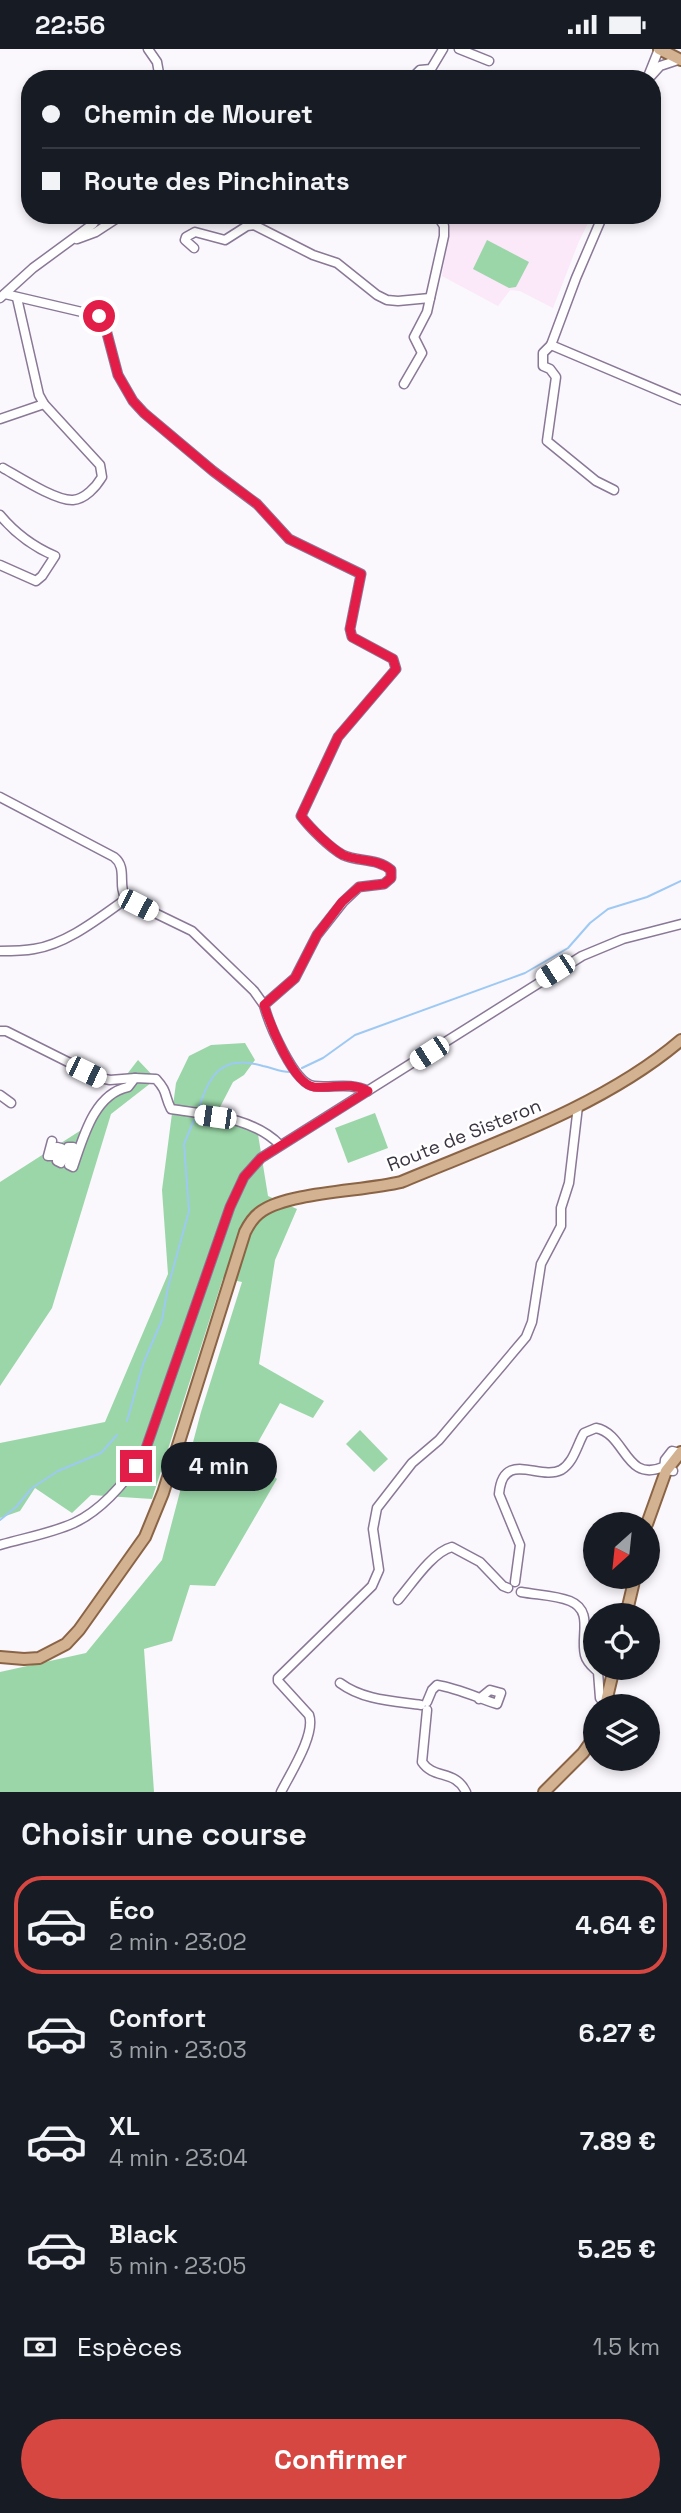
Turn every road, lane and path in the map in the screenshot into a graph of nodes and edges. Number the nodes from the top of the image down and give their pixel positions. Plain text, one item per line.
1 (148, 49) edge
2 (443, 49) edge
3 (459, 49) edge
4 (667, 50) edge
5 (680, 58) edge
6 (489, 61) dead end
7 (660, 66) junction
8 (158, 70) edge
9 (420, 70) edge
10 (654, 70) edge
11 (656, 70) edge
12 (93, 224) edge
13 (108, 224) edge
14 (443, 224) edge
15 (599, 224) edge
16 (71, 241) junction
17 (194, 248) dead end
18 (16, 284) junction
19 (2, 296) edge
20 (17, 298) junction
21 (430, 298) junction
22 (31, 300) junction
23 (551, 345) junction
24 (404, 384) dead end
25 (681, 400) edge
26 (44, 404) junction
27 (0, 419) edge
28 (3, 468) dead end
29 (614, 490) dead end
30 (0, 515) edge
31 (0, 565) edge
32 (0, 797) edge
33 (127, 899) junction
34 (681, 924) edge
35 (0, 951) edge
36 (264, 1005) junction
37 (0, 1031) edge
38 (681, 1042) edge
39 (135, 1078) junction
40 (368, 1091) junction
41 (0, 1095) edge
42 (11, 1103) dead end
43 (578, 1106) junction
44 (52, 1141) dead end
45 (280, 1145) junction
46 (681, 1456) edge
47 (667, 1470) junction
48 (652, 1512) edge
49 (0, 1545) edge
50 (521, 1592) dead end
51 (398, 1600) dead end
52 (0, 1657) edge
53 (340, 1683) dead end
54 (600, 1694) edge
55 (479, 1699) dead end
56 (425, 1706) junction
57 (583, 1753) edge
58 (281, 1792) edge
59 (466, 1792) edge
60 (544, 1792) edge

1 - 8 street
2 - 9 street
3 - 6 street
4 - 5 main road
4 - 7 street
4 - 10 street
5 - 7 street
7 - 11 street
12 - 16 street
13 - 16 street
14 - 21 street
15 - 23 street
16 - 18 street
17 - 21 street
18 - 19 street
18 - 22 street
19 - 20 street
20 - 22 street
20 - 26 street
21 - 24 street
22 - 36 street
23 - 25 street
23 - 29 street
26 - 27 street
26 - 28 street
30 - 31 street
32 - 33 street
33 - 35 street
33 - 36 street
34 - 40 street
36 - 40 street
37 - 39 street
38 - 43 main road, Route de Sisteron
39 - 44 street
39 - 45 street
40 - 45 street
41 - 42 street
43 - 52 main road, Route de Sisteron
43 - 58 street
45 - 49 street
46 - 47 main road
47 - 48 main road
47 - 51 street
50 - 54 street
53 - 56 street
55 - 56 street
56 - 59 street
57 - 60 main road

